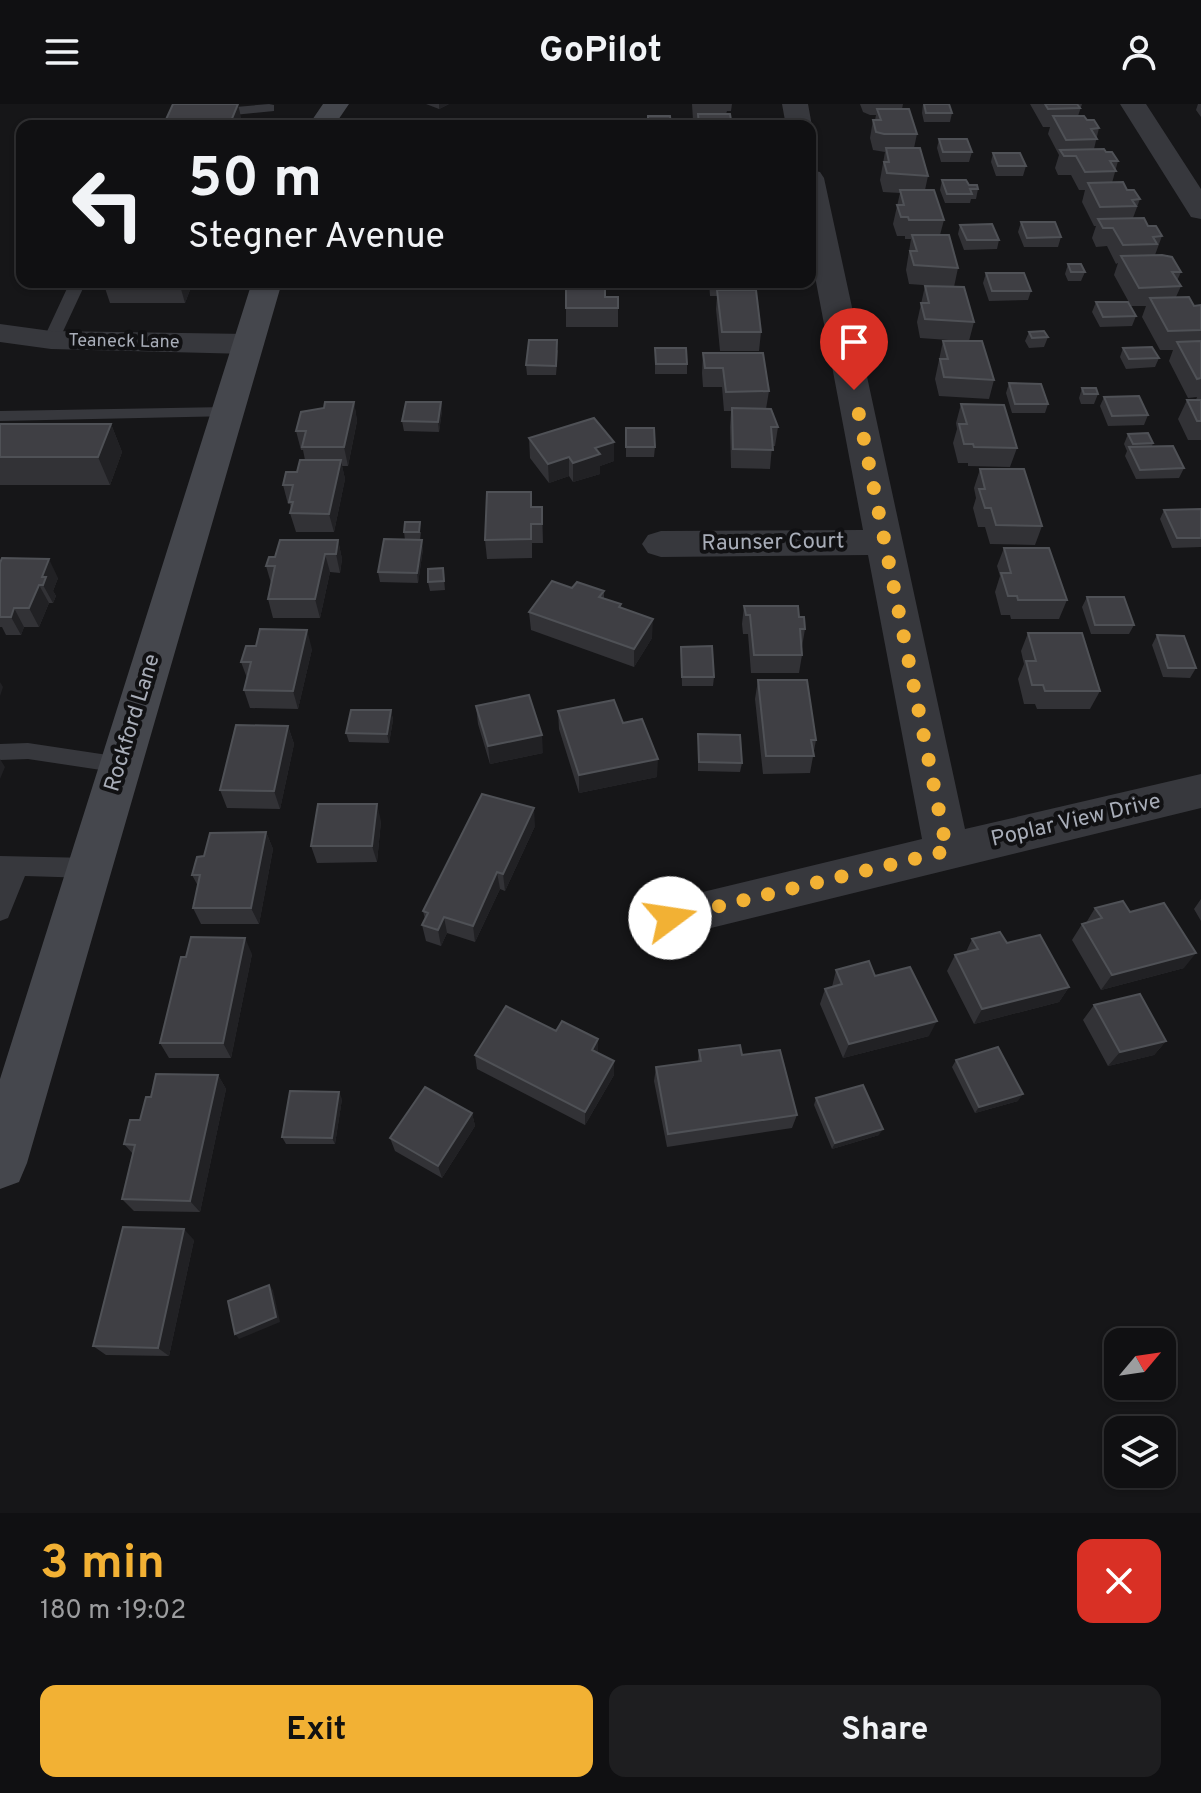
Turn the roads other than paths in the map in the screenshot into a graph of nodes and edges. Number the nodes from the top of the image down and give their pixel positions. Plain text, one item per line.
1 (1133, 104) edge
2 (269, 108) dead end
3 (190, 120) edge
4 (816, 207) edge
5 (1201, 211) edge
6 (75, 288) edge
7 (265, 288) edge
8 (51, 340) junction
9 (5, 341) edge
10 (248, 344) junction
11 (227, 412) junction
12 (0, 416) edge
13 (885, 542) junction
14 (661, 544) dead end
15 (0, 752) edge
16 (121, 765) junction
17 (1201, 791) edge
18 (947, 851) junction
19 (8, 866) edge
20 (90, 868) junction
21 (0, 911) edge
22 (670, 918) dead end
23 (3, 1141) edge

1 - 5 street
2 - 3 lane
4 - 13 street
6 - 8 lane
7 - 10 main road, Rockford Lane
8 - 9 street, Teaneck Lane
8 - 10 street, Teaneck Lane
10 - 11 main road, Rockford Lane
11 - 12 lane
11 - 16 main road, Rockford Lane
13 - 14 street, Raunser Court
13 - 18 street
15 - 16 lane
16 - 20 main road, Rockford Lane
17 - 18 street, Poplar View Drive
18 - 22 street, Poplar View Drive
19 - 20 lane
19 - 21 lane
20 - 23 main road, Rockford Lane

